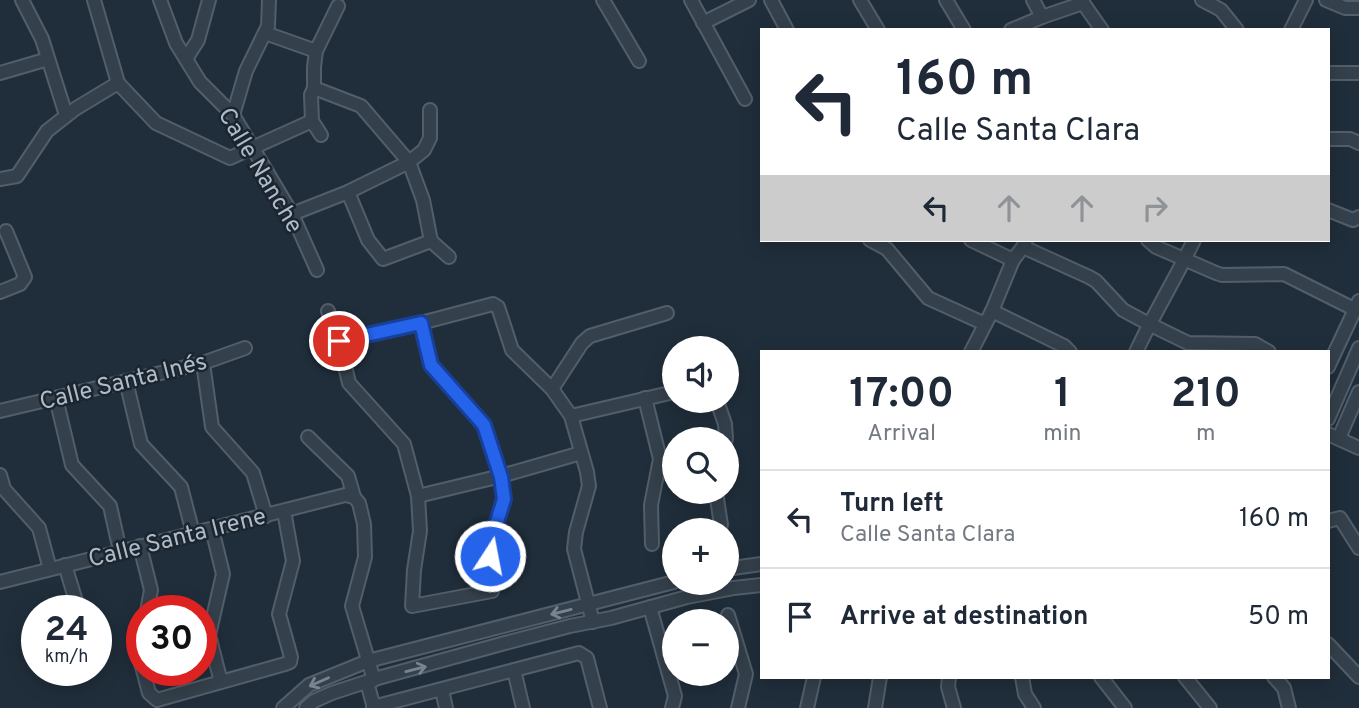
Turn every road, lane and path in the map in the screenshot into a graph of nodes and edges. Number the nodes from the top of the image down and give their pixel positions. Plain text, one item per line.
1 (22, 0) edge
2 (94, 0) edge
3 (160, 0) edge
4 (209, 0) edge
5 (268, 0) edge
6 (603, 0) edge
7 (691, 0) edge
8 (749, 0) edge
9 (771, 0) edge
10 (860, 0) edge
11 (946, 0) edge
12 (1033, 0) edge
13 (1202, 0) edge
14 (1306, 0) edge
15 (1326, 0) edge
16 (1083, 2) edge
17 (338, 6) dead end
18 (1359, 8) edge
19 (1042, 17) junction
20 (704, 23) junction
21 (960, 24) edge
22 (786, 28) edge
23 (877, 28) edge
24 (1016, 28) edge
25 (1101, 28) edge
26 (1235, 28) edge
27 (1292, 28) edge
28 (265, 33) junction
29 (316, 51) junction
30 (48, 58) junction
31 (186, 59) junction
32 (639, 61) dead end
33 (0, 72) edge
34 (1330, 73) edge
35 (1359, 73) edge
36 (118, 83) junction
37 (314, 88) junction
38 (745, 99) dead end
39 (430, 110) dead end
40 (66, 115) junction
41 (233, 115) junction
42 (312, 121) junction
43 (321, 135) dead end
44 (1330, 139) edge
45 (1359, 143) edge
46 (253, 148) junction
47 (409, 162) junction
48 (0, 179) edge
49 (348, 192) junction
50 (1330, 212) edge
51 (292, 214) junction
52 (1354, 218) edge
53 (6, 231) dead end
54 (431, 241) junction
55 (874, 242) edge
56 (975, 242) edge
57 (1150, 242) edge
58 (1193, 242) edge
59 (1025, 244) edge
60 (449, 257) dead end
61 (1013, 260) junction
62 (1184, 261) junction
63 (317, 270) dead end
64 (0, 292) edge
65 (1357, 305) edge
66 (328, 311) dead end
67 (992, 312) junction
68 (667, 313) dead end
69 (421, 323) junction
70 (985, 324) junction
71 (1149, 324) junction
72 (339, 341) junction
73 (245, 348) dead end
74 (1359, 348) edge
75 (972, 350) edge
76 (1068, 350) edge
77 (1137, 350) edge
78 (1266, 350) edge
79 (203, 363) junction
80 (1330, 365) edge
81 (1330, 370) edge
82 (1346, 379) junction
83 (126, 381) junction
84 (552, 389) junction
85 (1359, 392) edge
86 (662, 394) edge
87 (56, 398) junction
88 (645, 398) junction
89 (0, 411) edge
90 (1330, 415) edge
91 (571, 416) junction
92 (1334, 436) edge
93 (309, 437) dead end
94 (1359, 448) edge
95 (581, 453) junction
96 (0, 475) edge
97 (501, 477) junction
98 (418, 496) junction
99 (354, 497) junction
100 (284, 511) junction
101 (266, 516) junction
102 (1334, 519) edge
103 (212, 529) junction
104 (193, 533) junction
105 (652, 544) dead end
106 (140, 546) junction
107 (1359, 548) edge
108 (120, 551) junction
109 (760, 564) edge
110 (65, 565) junction
111 (739, 567) edge
112 (50, 569) junction
113 (0, 582) edge
114 (662, 585) edge
115 (760, 585) edge
116 (74, 595) edge
117 (150, 595) edge
118 (589, 604) junction
119 (650, 607) junction
120 (593, 622) junction
121 (1330, 646) edge
122 (739, 651) edge
123 (368, 661) junction
124 (513, 670) junction
125 (1359, 677) edge
126 (814, 679) edge
127 (880, 679) edge
128 (949, 679) edge
129 (1022, 679) edge
130 (1103, 679) edge
131 (1187, 679) edge
132 (1276, 679) edge
133 (370, 681) junction
134 (220, 682) junction
135 (217, 683) edge
136 (147, 686) edge
137 (206, 686) edge
138 (442, 690) junction
139 (374, 707) edge
140 (282, 708) edge
141 (306, 708) edge
142 (446, 708) edge
143 (523, 708) edge
144 (600, 708) edge
145 (673, 708) edge
146 (738, 708) edge
147 (807, 708) edge
148 (874, 708) edge
149 (954, 708) edge
150 (1034, 708) edge
151 (1125, 708) edge
152 (1210, 708) edge
153 (1289, 708) edge

1 - 30 street
2 - 36 street
3 - 31 street, Calle Nanche
4 - 31 street
5 - 28 street
6 - 32 street
7 - 20 street
8 - 20 street
9 - 22 street
10 - 23 street
11 - 21 street
12 - 19 street
13 - 26 street
14 - 27 street
15 - 18 street
16 - 19 street
16 - 25 street
17 - 29 street
19 - 24 street
20 - 38 street
28 - 29 street
28 - 41 street
29 - 37 street
30 - 33 street
30 - 40 street
31 - 41 street, Calle Nanche
34 - 35 street
36 - 40 street
36 - 46 street
37 - 42 street
37 - 47 street
39 - 47 street
40 - 48 street
41 - 46 street, Calle Nanche
42 - 43 street
42 - 46 street
44 - 45 street
46 - 51 street, Calle Nanche
47 - 49 street
47 - 54 street
49 - 51 street
49 - 54 street
50 - 52 street
51 - 63 street, Calle Nanche
53 - 64 street
54 - 60 street
55 - 70 street
56 - 61 street
57 - 62 street
58 - 62 street
59 - 61 street
59 - 71 street
61 - 67 street
62 - 65 street
62 - 71 street
65 - 80 street
66 - 72 street
67 - 70 street
67 - 76 street
68 - 84 street
69 - 72 street
69 - 84 street
69 - 97 street
70 - 75 street
71 - 77 street
71 - 78 street
72 - 98 street
73 - 79 street, Calle Santa Inés
74 - 82 street
79 - 83 street, Calle Santa Inés
79 - 101 street
81 - 82 street
82 - 90 street
83 - 87 street, Calle Santa Inés
83 - 104 street
84 - 91 street
85 - 92 street
86 - 88 street
87 - 89 street, Calle Santa Inés
87 - 108 street
88 - 91 street
88 - 105 street
91 - 95 street
92 - 94 street
93 - 99 street
95 - 97 street
95 - 118 street
96 - 112 street
97 - 98 street
97 - 98 street
99 - 100 street, Calle Santa Irene
99 - 123 street
100 - 101 street, Calle Santa Irene
100 - 134 street
101 - 103 street, Calle Santa Irene
102 - 107 street
103 - 104 street, Calle Santa Irene
103 - 134 street
104 - 106 street, Calle Santa Irene
106 - 108 street, Calle Santa Irene
106 - 117 street
108 - 110 street, Calle Santa Irene
109 - 111 street
110 - 112 street, Calle Santa Irene
110 - 116 street
112 - 113 street, Calle Santa Irene
114 - 118 street
115 - 119 street
118 - 120 street
118 -> 123 street
119 - 120 street
119 - 145 street
133 -> 120 street
121 - 125 street
122 - 146 street
123 - 133 street
123 -> 140 street
124 - 138 street
124 - 143 street
124 - 144 street
126 - 147 street
127 - 148 street
128 - 149 street
129 - 150 street
130 - 151 street
131 - 152 street
132 - 153 street
133 - 139 street
133 - 141 street
134 - 135 street
136 - 137 street
138 - 139 street
138 - 142 street

